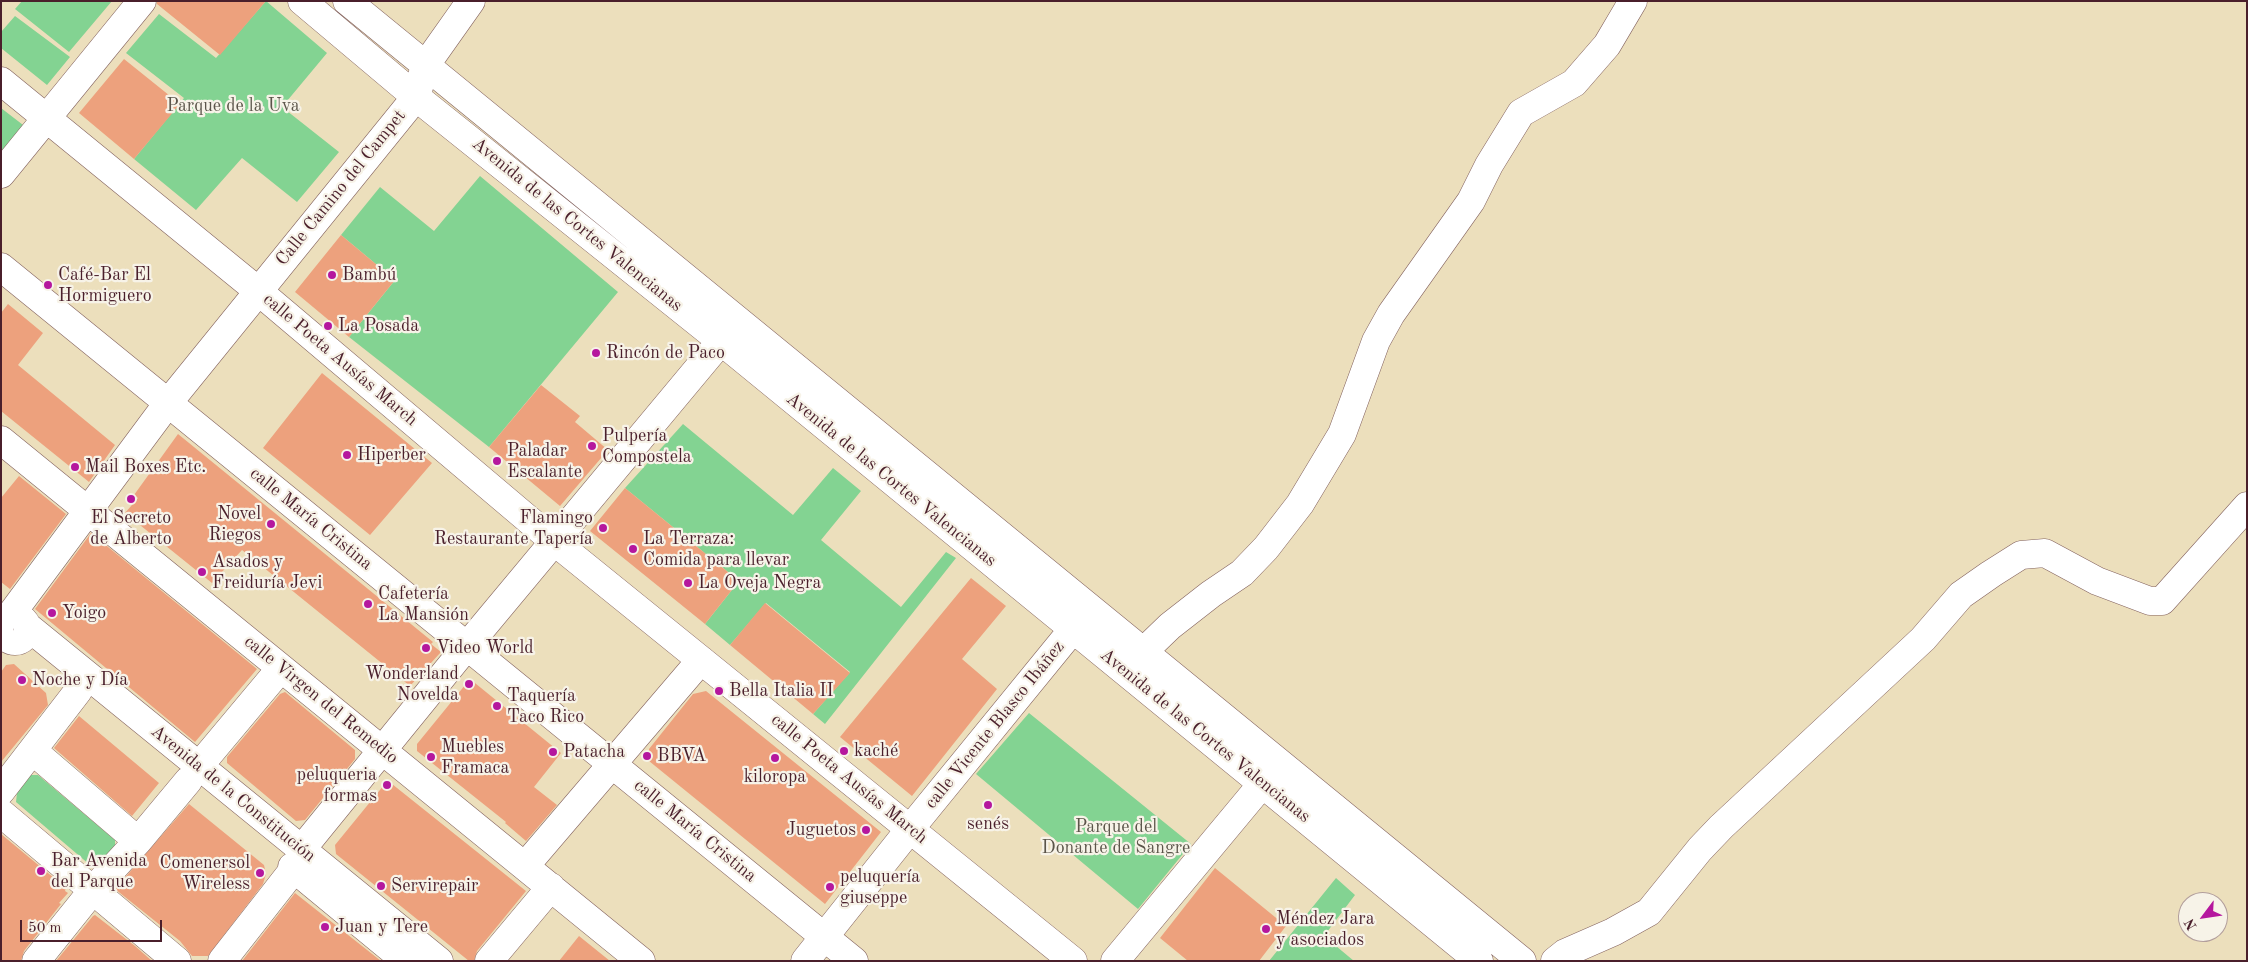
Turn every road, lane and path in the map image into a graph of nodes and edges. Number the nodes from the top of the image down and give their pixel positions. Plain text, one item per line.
1 (142, 1) edge
2 (302, 1) edge
3 (348, 1) edge
4 (471, 1) edge
5 (1633, 1) edge
6 (425, 66) junction
7 (1, 81) edge
8 (416, 97) junction
9 (47, 118) junction
10 (1, 174) edge
11 (1, 267) edge
12 (257, 290) junction
13 (721, 341) junction
14 (168, 403) junction
15 (1, 440) edge
16 (2247, 506) edge
17 (88, 511) junction
18 (556, 542) junction
19 (9, 627) edge
20 (1074, 630) junction
21 (467, 646) junction
22 (1143, 652) junction
23 (701, 660) junction
24 (281, 668) junction
25 (78, 692) junction
26 (383, 750) junction
27 (33, 751) junction
28 (612, 764) junction
29 (193, 774) junction
30 (1263, 783) junction
31 (1, 791) edge
32 (1, 813) edge
33 (910, 829) junction
34 (138, 841) junction
35 (298, 859) junction
36 (525, 866) junction
37 (552, 887) junction
38 (93, 890) junction
39 (824, 937) junction
40 (36, 961) edge
41 (177, 961) edge
42 (222, 961) edge
43 (406, 961) edge
44 (439, 961) edge
45 (489, 961) edge
46 (641, 961) edge
47 (805, 961) edge
48 (854, 961) edge
49 (1073, 961) edge
50 (1115, 961) edge
51 (1479, 961) edge
52 (1522, 961) edge
53 (1555, 961) edge

1 - 9 street
2 - 8 street, Avenida de las Cortes Valencianas
3 - 6 street, Avenida de las Cortes Valencianas
4 - 6 street
5 - 22 street
6 - 8 street
6 - 22 street, Avenida de las Cortes Valencianas
7 - 9 street, calle Poeta Ausías March
8 - 12 street, Calle Camino del Campet
8 - 13 street, Avenida de las Cortes Valencianas
9 - 10 street
9 - 12 street, calle Poeta Ausías March
11 - 14 street, calle María Cristina
12 - 14 street, Calle Camino del Campet
12 - 18 street, calle Poeta Ausías March
13 - 18 street
13 - 20 street, Avenida de las Cortes Valencianas
14 - 17 street, Calle Camino del Campet
14 - 21 street, calle María Cristina
15 - 17 street, calle Virgen del Remedio
16 - 53 street
17 - 19 street, Calle Camino del Campet
17 - 24 street, calle Virgen del Remedio
18 - 21 street
18 - 23 street, calle Poeta Ausías March
19 - 25 street, Avenida de la Constitución
19 - 29 street, Avenida de la Constitución
20 - 22 street
20 - 30 street, Avenida de las Cortes Valencianas
20 - 33 street, calle Vicente Blasco Ibáñez
21 - 26 street
21 - 28 street, calle María Cristina
22 - 52 street, Avenida de las Cortes Valencianas
23 - 28 street
23 - 33 street, calle Poeta Ausías March
24 - 26 street, calle Virgen del Remedio
24 - 29 street
25 - 27 street
25 - 29 street, Avenida de la Constitución
26 - 35 street
26 - 36 street, calle Virgen del Remedio
27 - 31 street
27 - 34 street
28 - 36 street
28 - 39 street, calle María Cristina
29 - 34 street
29 - 35 street, Avenida de la Constitución
30 - 50 street
30 - 51 street, Avenida de las Cortes Valencianas
32 - 38 street
33 - 39 street, calle Vicente Blasco Ibáñez
33 - 49 street, calle Poeta Ausías March
34 - 38 street
35 - 42 street
35 - 43 street, Avenida de la Constitución
35 - 44 street, Avenida de la Constitución
36 - 37 street, calle Virgen del Remedio
37 - 45 street
37 - 46 street, calle Virgen del Remedio
38 - 40 street
38 - 41 street
39 - 47 street, calle Vicente Blasco Ibáñez
39 - 48 street, calle María Cristina

